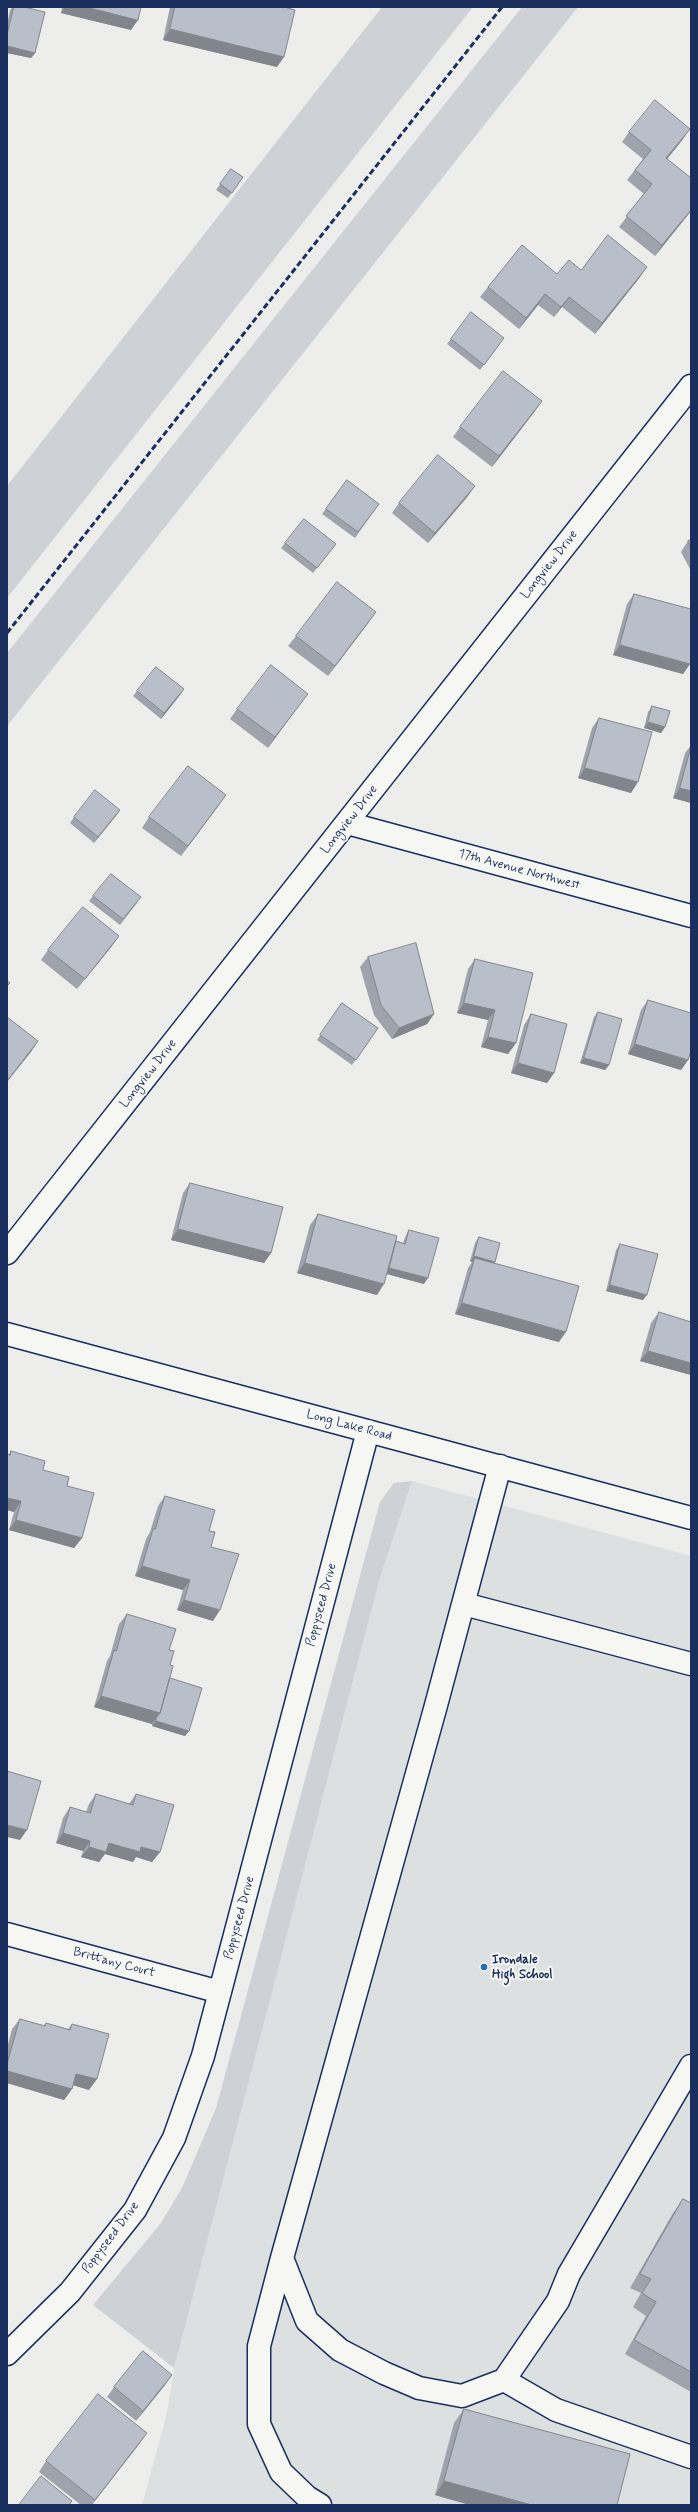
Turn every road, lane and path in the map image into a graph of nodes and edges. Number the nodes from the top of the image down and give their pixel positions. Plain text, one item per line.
1 (691, 386) edge
2 (347, 823) junction
3 (691, 916) edge
4 (7, 1253) edge
5 (7, 1334) edge
6 (368, 1431) junction
7 (500, 1466) junction
8 (691, 1518) edge
9 (464, 1604) junction
10 (691, 1664) edge
11 (7, 1934) edge
12 (220, 1992) junction
13 (691, 2066) edge
14 (282, 2258) junction
15 (7, 2354) edge
16 (504, 2380) junction
17 (691, 2457) edge
18 (320, 2505) edge

1 - 2 street, Longview Drive
2 - 3 street, 17th Avenue Northwest
2 - 4 street, Longview Drive
5 - 6 street, Long Lake Road
6 - 7 street, Long Lake Road
6 - 12 street, Poppyseed Drive
7 - 8 street, Long Lake Road
7 - 9 street
9 - 10 street
9 - 14 street
11 - 12 street, Brittany Court
12 - 15 street, Poppyseed Drive
13 - 16 street
14 - 16 street
14 - 18 street
16 - 17 street

